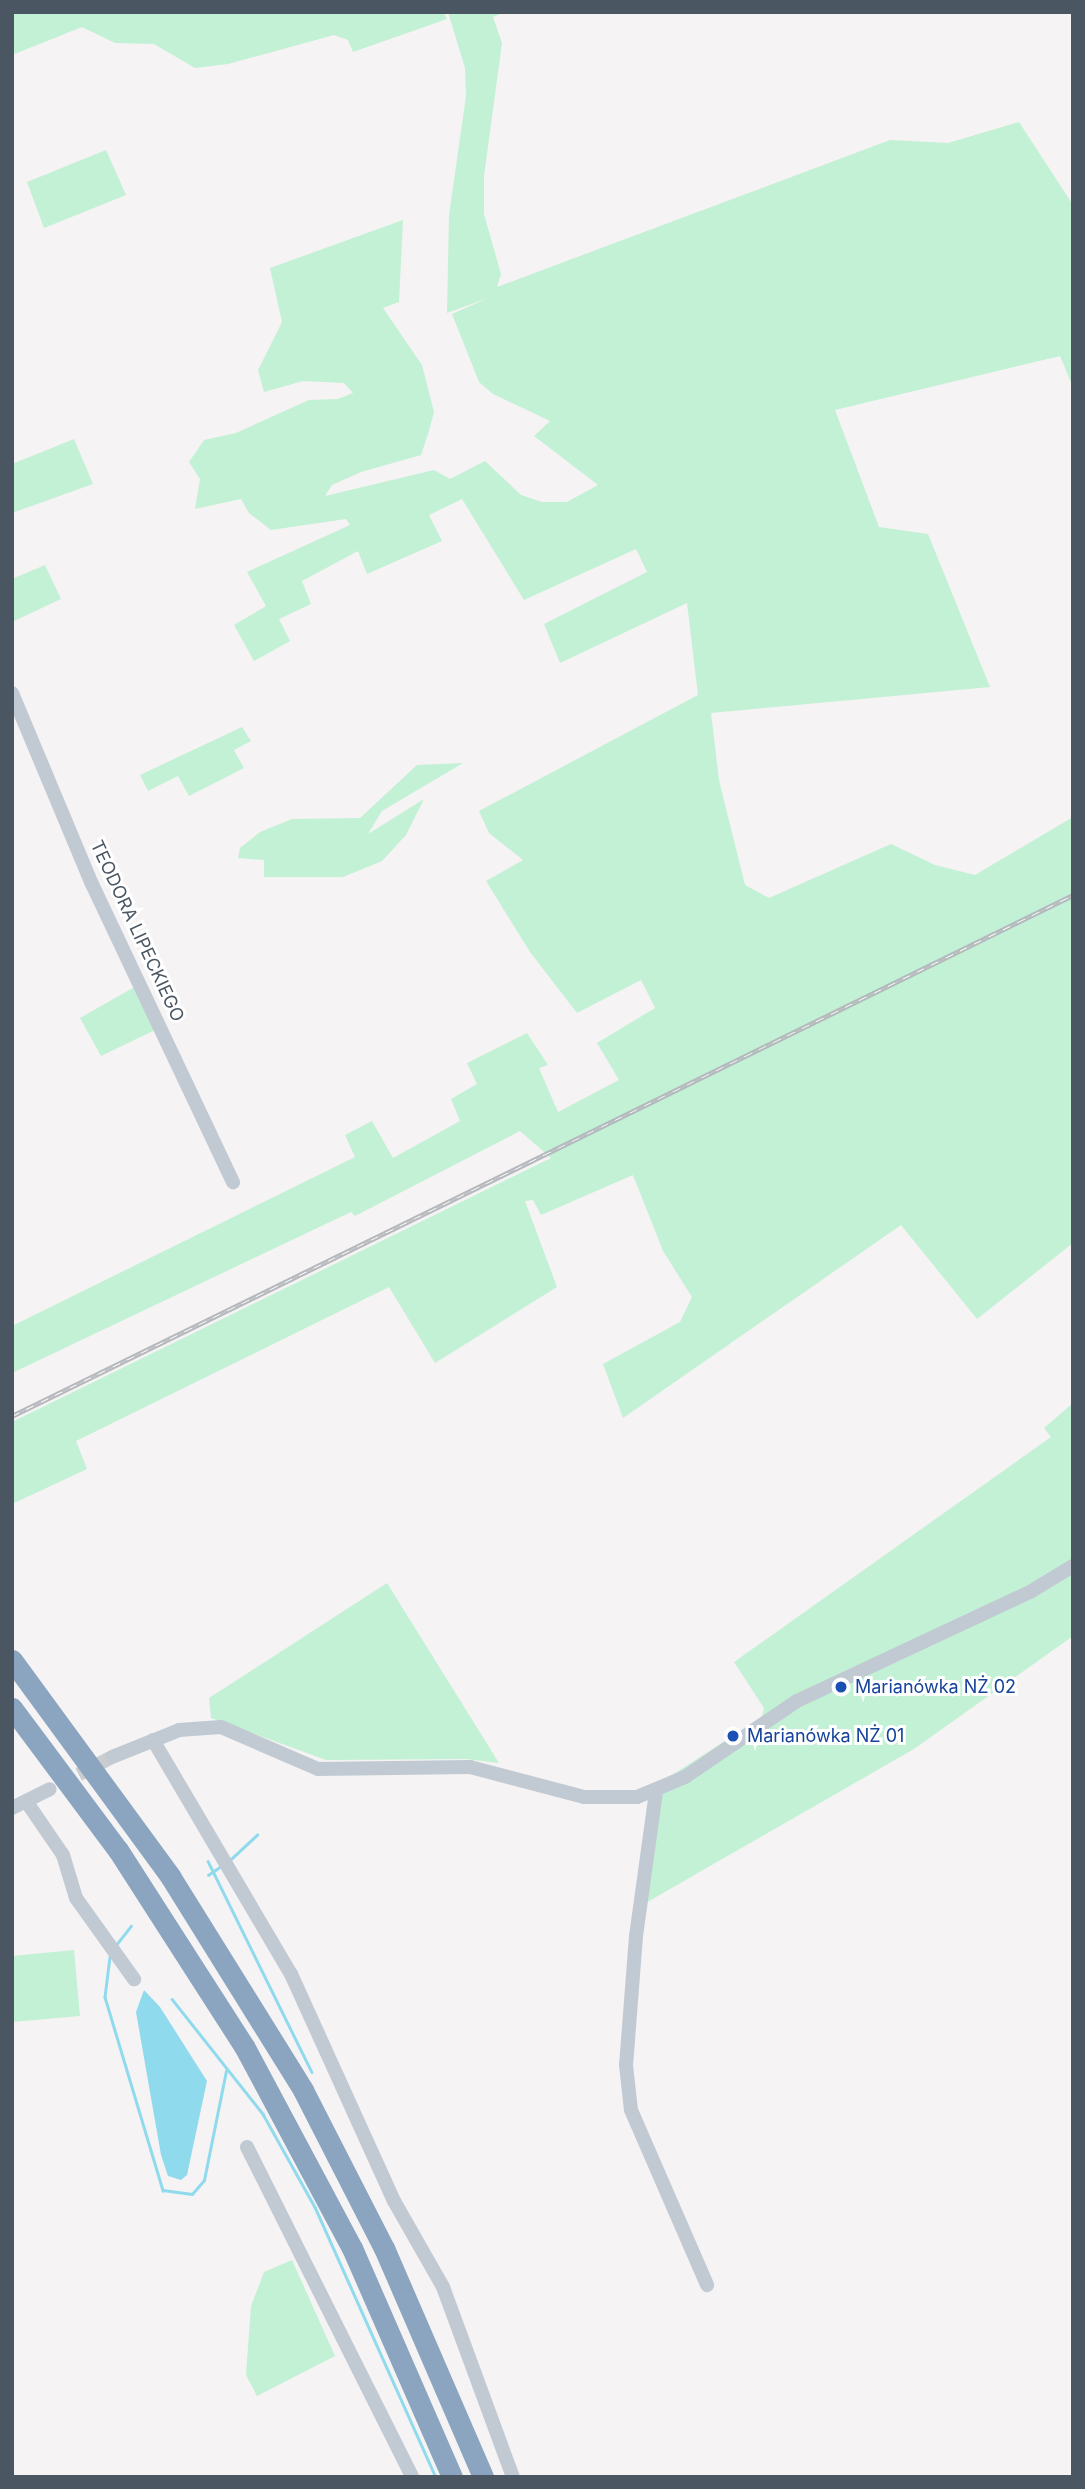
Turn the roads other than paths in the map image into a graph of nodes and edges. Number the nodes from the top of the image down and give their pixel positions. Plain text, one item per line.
1 (12, 693) edge
2 (233, 1182) dead end
3 (1073, 1566) edge
4 (12, 1660) edge
5 (12, 1707) edge
6 (153, 1740) junction
7 (112, 1757) tunnel mouth
8 (50, 1789) tunnel mouth
9 (656, 1792) junction
10 (19, 1805) edge
11 (134, 1979) dead end
12 (247, 2147) dead end
13 (707, 2285) dead end
14 (412, 2477) edge
15 (452, 2477) edge
16 (483, 2477) edge
17 (513, 2477) edge

1 - 2 street, TEODORA LIPECKIEGO
3 - 9 street
4 - 16 highway
5 - 15 highway
6 - 7 street
6 - 9 street
6 - 17 street
8 - 10 street
9 - 13 street
10 - 11 street
12 - 14 street

